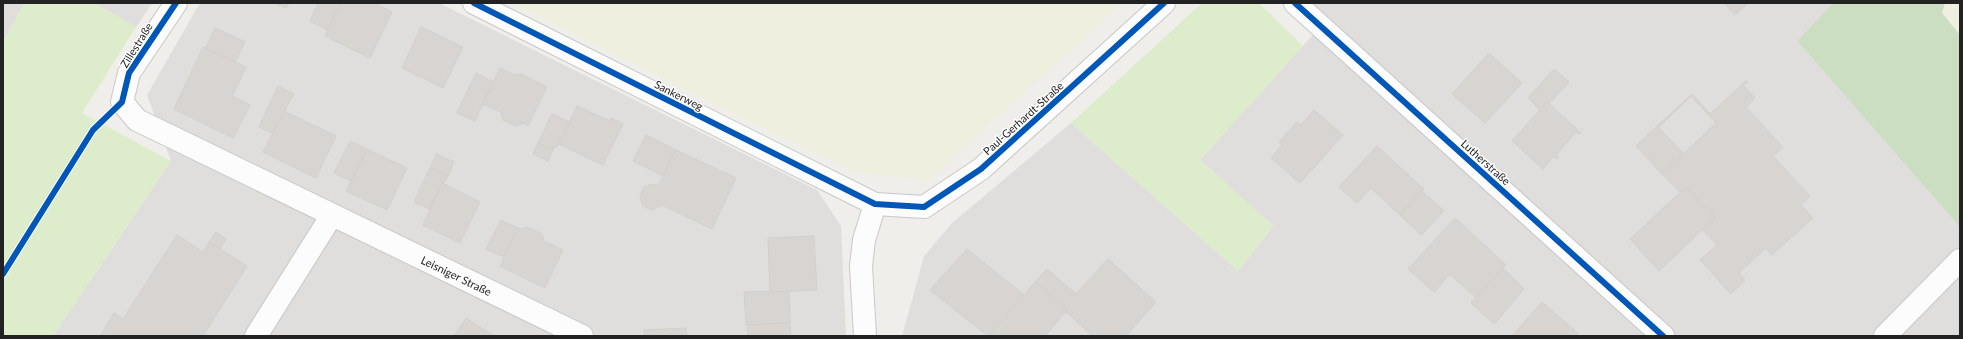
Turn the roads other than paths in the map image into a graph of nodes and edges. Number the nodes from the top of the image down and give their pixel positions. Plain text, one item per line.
1 (176, 3) edge
2 (474, 3) edge
3 (1164, 3) edge
4 (1295, 3) edge
5 (122, 102) joint
6 (875, 204) junction
7 (332, 215) junction
8 (1960, 260) edge
9 (256, 336) edge
10 (582, 336) edge
11 (865, 336) edge
12 (1663, 336) edge
13 (1885, 336) edge

1 - 5 street, Zillestraße
2 - 6 street, Sankerweg
3 - 6 street, Paul-Gerhardt-Straße
4 - 12 street, Lutherstraße
5 - 7 street, Leisniger Straße
6 - 11 street
7 - 9 street
7 - 10 street, Leisniger Straße
8 - 13 street

